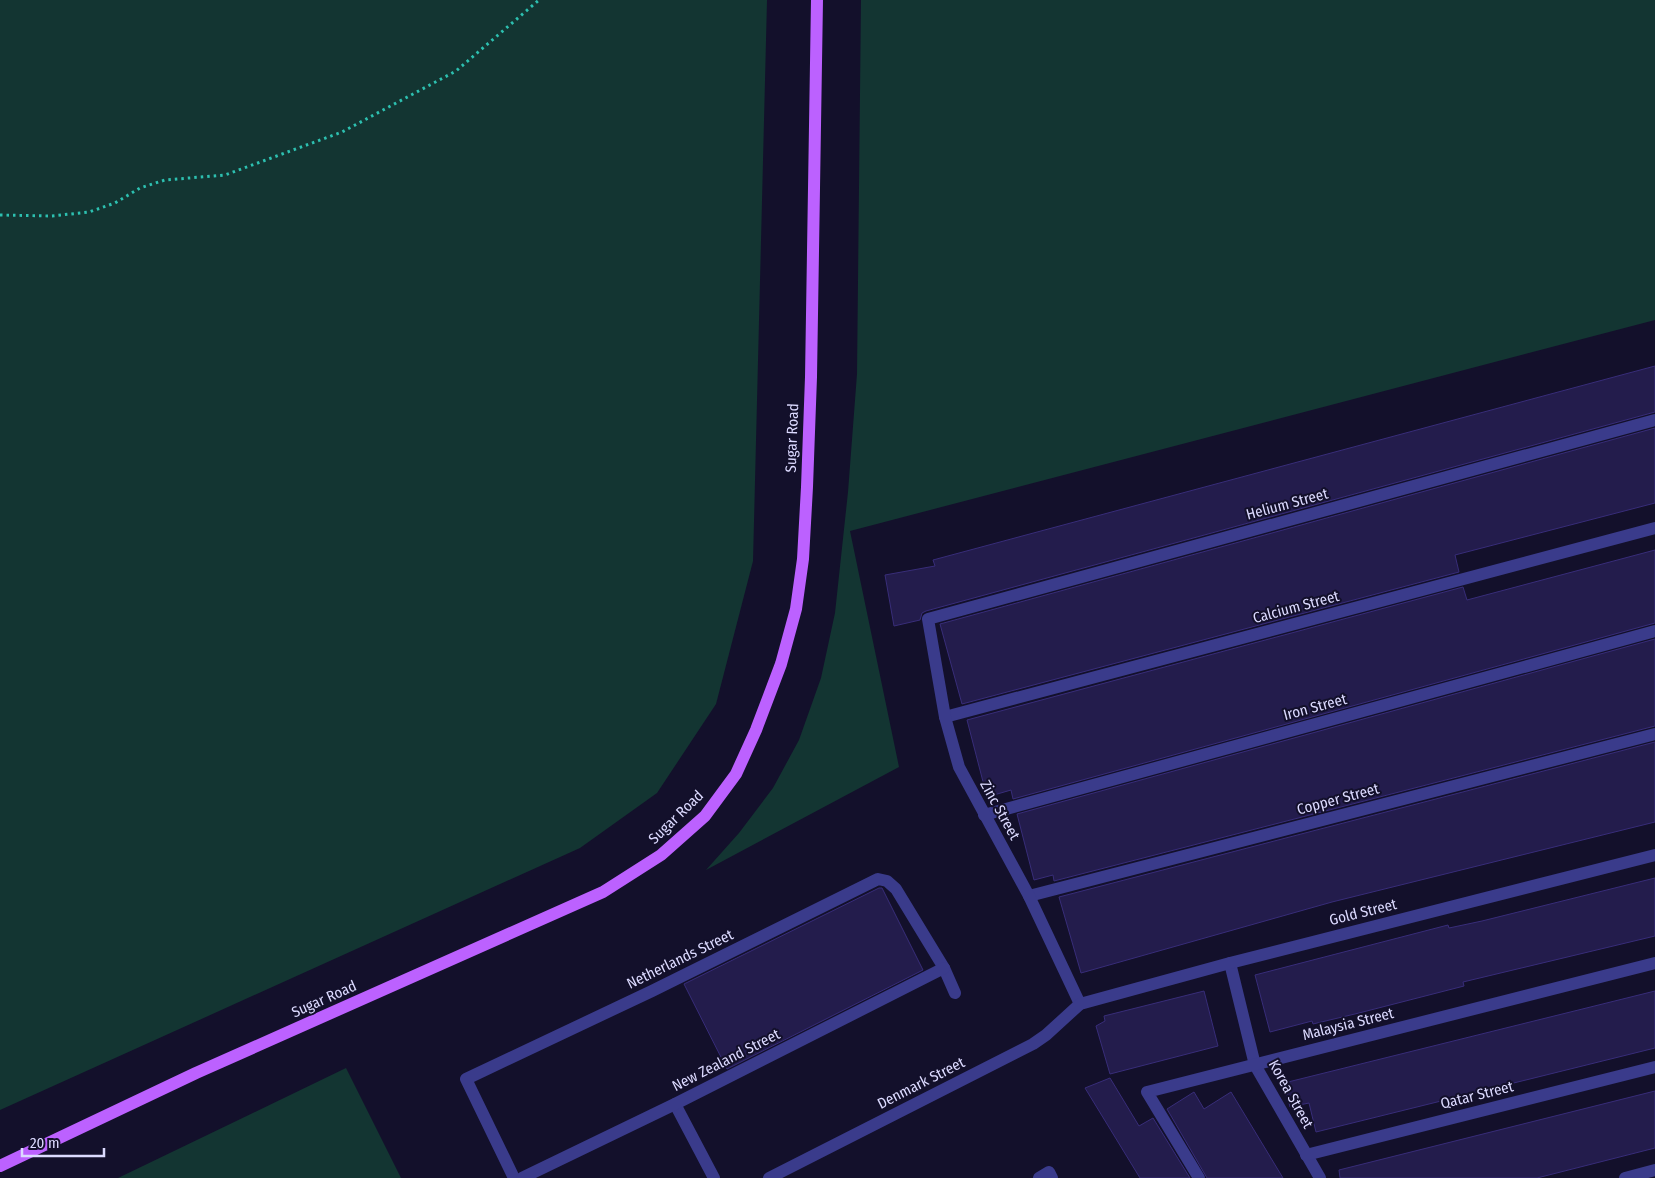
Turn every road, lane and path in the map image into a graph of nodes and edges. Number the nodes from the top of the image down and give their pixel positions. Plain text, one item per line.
1 (539, 0) edge
2 (817, 0) edge
3 (0, 215) edge
4 (1655, 420) edge
5 (1655, 528) edge
6 (928, 619) joint
7 (1655, 631) edge
8 (945, 717) junction
9 (1655, 734) edge
10 (984, 815) junction
11 (1655, 855) edge
12 (1030, 896) junction
13 (1230, 963) junction
14 (1655, 963) edge
15 (944, 968) junction
16 (955, 993) dead end
17 (1080, 1004) junction
18 (1255, 1064) junction
19 (1655, 1067) edge
20 (675, 1104) junction
21 (1306, 1155) junction
22 (0, 1166) edge
23 (1655, 1170) edge
24 (514, 1178) edge
25 (522, 1178) edge
26 (714, 1178) edge
27 (769, 1178) edge
28 (1199, 1178) edge
29 (1320, 1178) edge
30 (1625, 1178) edge

1 - 3 path
2 - 22 main road, Sugar Road
4 - 6 street, Helium Street
5 - 8 street, Calcium Street
6 - 8 street, Zinc Street
7 - 10 street, Iron Street
8 - 10 street, Zinc Street
9 - 12 street, Copper Street
10 - 12 street, Zinc Street
11 - 13 street, Gold Street
12 - 17 street, Zinc Street
13 - 17 street, Gold Street
13 - 18 street, Korea Street
14 - 18 street, Malaysia Street
15 - 16 street, Netherlands Street
15 - 20 street, New Zealand Street
15 - 24 street, Netherlands Street
17 - 27 street, Denmark Street
18 - 21 street, Korea Street
18 - 28 street, Malaysia Street
19 - 21 street, Qatar Street
20 - 25 street, New Zealand Street
20 - 26 street
21 - 29 street, Korea Street
23 - 30 street

